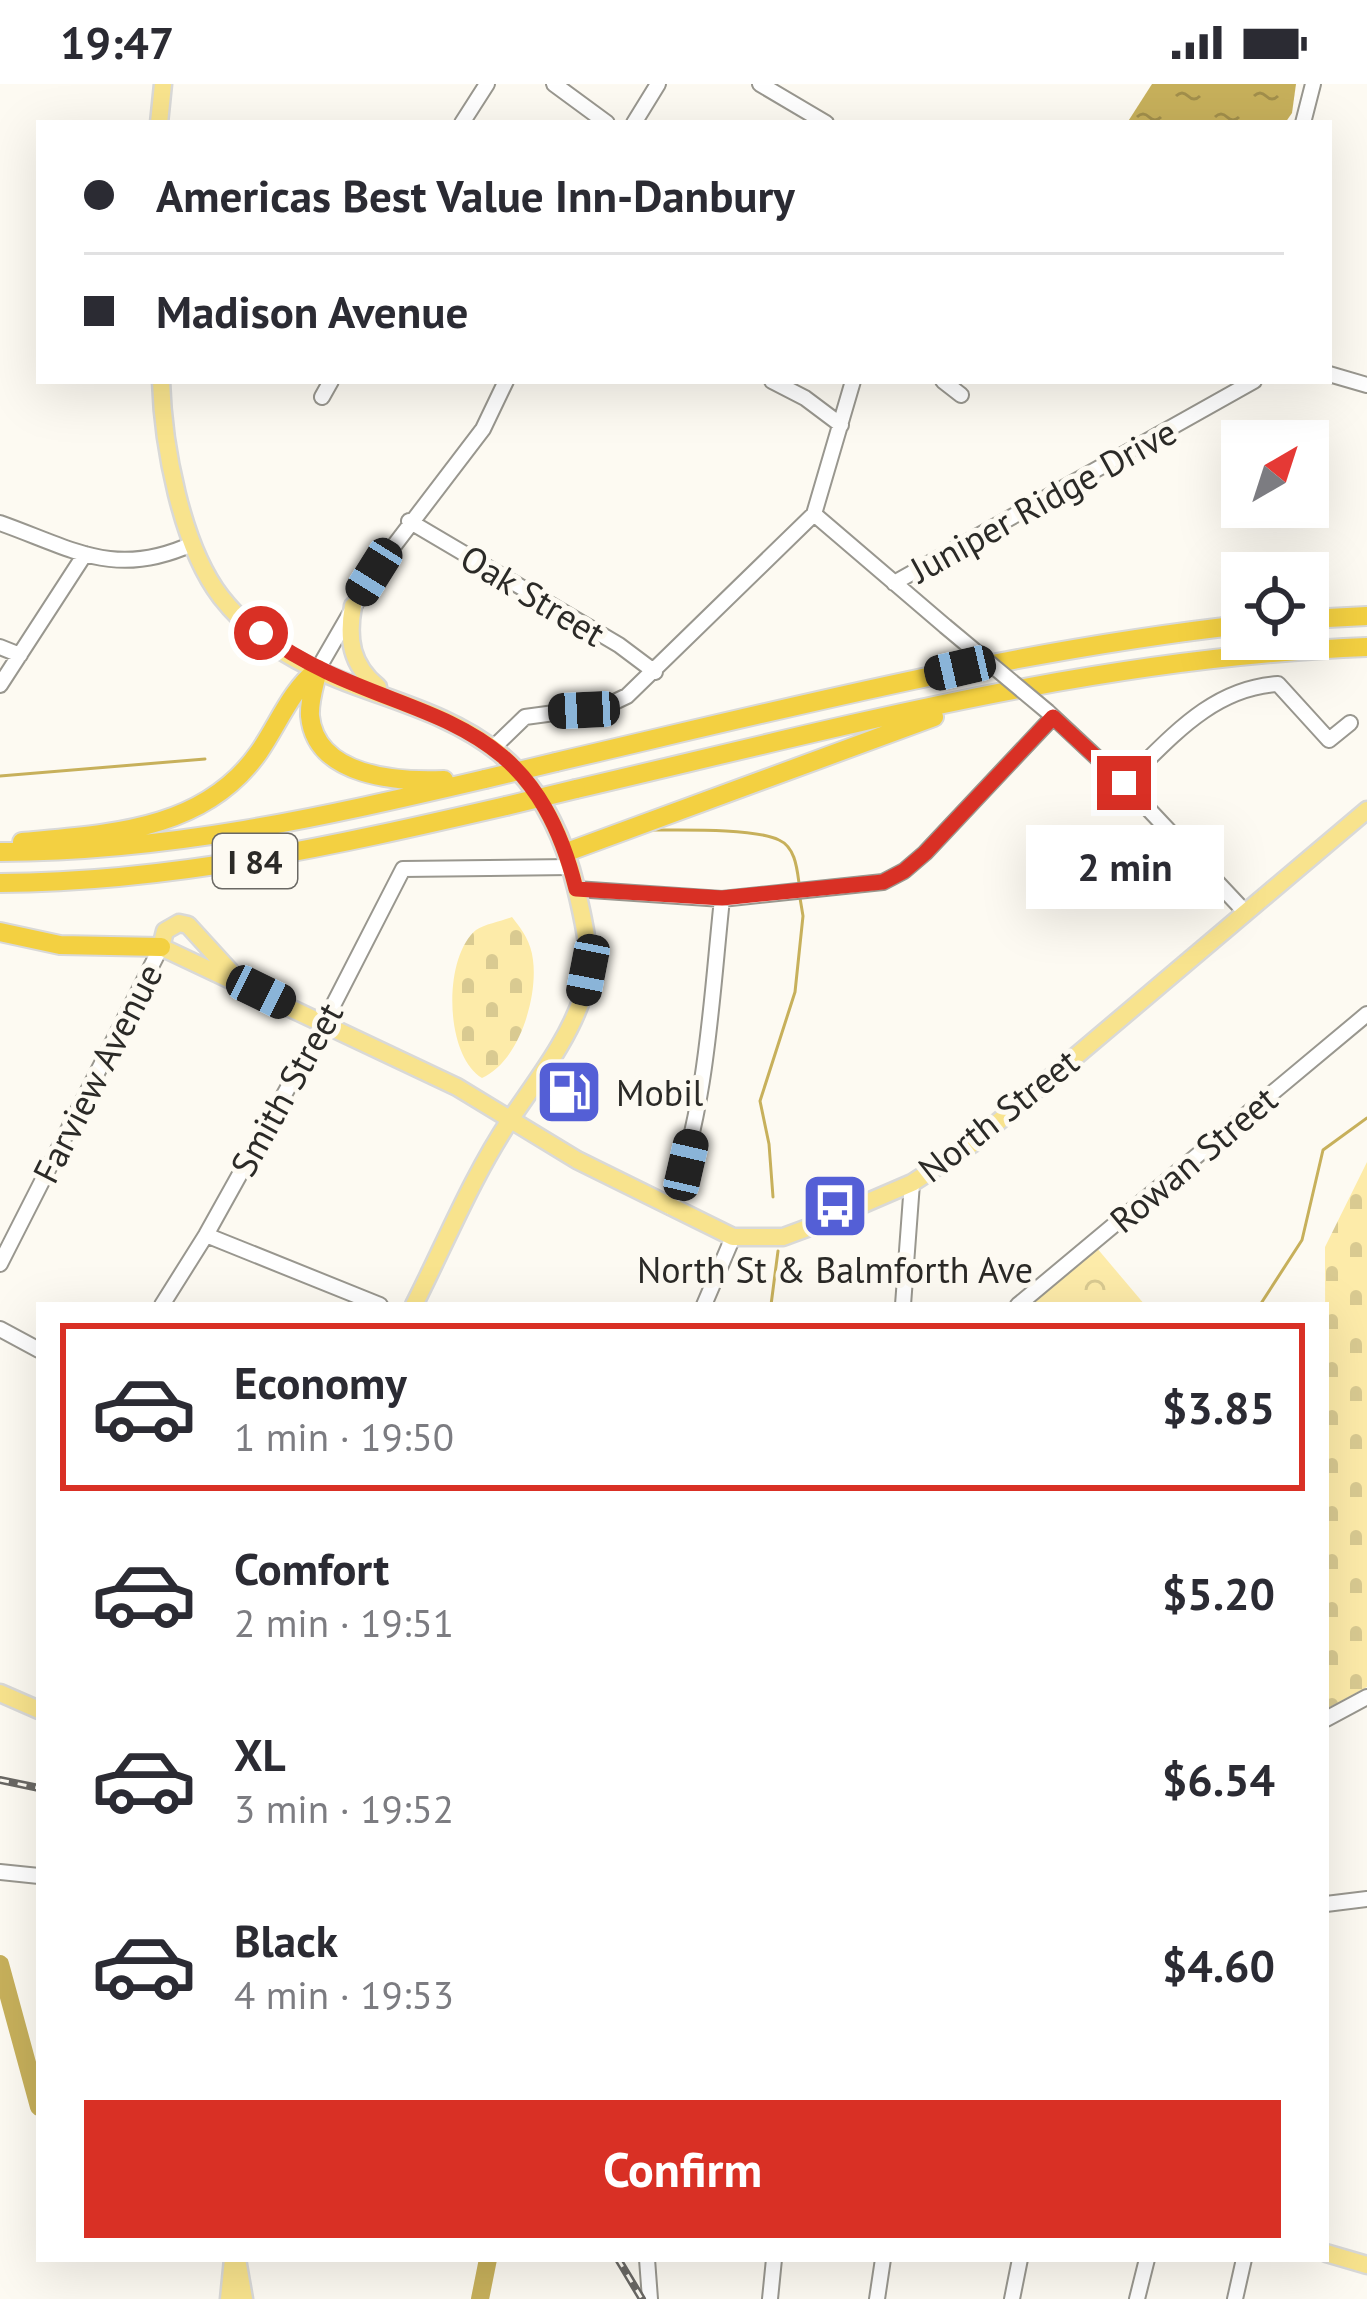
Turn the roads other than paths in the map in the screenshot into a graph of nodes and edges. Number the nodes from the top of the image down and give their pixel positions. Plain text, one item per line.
1 (163, 84) edge
2 (487, 84) edge
3 (554, 84) edge
4 (658, 84) edge
5 (760, 84) edge
6 (1313, 84) edge
7 (160, 120) edge
8 (464, 120) edge
9 (603, 120) edge
10 (636, 120) edge
11 (821, 120) edge
12 (1304, 120) edge
13 (1332, 375) edge
14 (161, 384) edge
15 (329, 384) edge
16 (505, 384) edge
17 (778, 384) edge
18 (852, 384) edge
19 (948, 384) edge
20 (1226, 384) edge
21 (1248, 384) edge
22 (1367, 385) edge
23 (961, 394) dead end
24 (322, 398) dead end
25 (1222, 398) junction
26 (841, 425) junction
27 (814, 514) junction
28 (410, 521) junction
29 (0, 523) edge
30 (192, 544) junction
31 (85, 554) junction
32 (894, 583) junction
33 (353, 606) junction
34 (1367, 616) edge
35 (1329, 618) edge
36 (1221, 628) edge
37 (0, 647) edge
38 (1367, 647) edge
39 (20, 655) junction
40 (318, 669) junction
41 (655, 672) junction
42 (1085, 676) junction
43 (0, 686) edge
44 (393, 698) junction
45 (1050, 715) junction
46 (1350, 723) dead end
47 (494, 747) junction
48 (485, 779) junction
49 (1124, 783) junction
50 (1367, 809) edge
51 (0, 848) edge
52 (569, 860) junction
53 (0, 883) edge
54 (576, 889) junction
55 (722, 898) junction
56 (1246, 913) junction
57 (0, 932) edge
58 (161, 947) junction
59 (238, 981) junction
60 (1367, 1014) edge
61 (324, 1023) junction
62 (510, 1120) junction
63 (912, 1183) junction
64 (670, 1207) junction
65 (206, 1235) junction
66 (733, 1237) junction
67 (0, 1264) edge
68 (905, 1271) junction
69 (164, 1302) edge
70 (373, 1302) edge
71 (416, 1302) edge
72 (705, 1302) edge
73 (894, 1302) edge
74 (903, 1302) edge
75 (1022, 1302) edge
76 (0, 1329) edge
77 (36, 1349) edge
78 (0, 1694) edge
79 (1367, 1696) edge
80 (36, 1709) edge
81 (1329, 1717) edge
82 (0, 1872) edge
83 (36, 1876) edge
84 (1367, 1899) edge
85 (1329, 1904) edge
86 (1329, 2254) edge
87 (235, 2262) edge
88 (236, 2262) edge
89 (647, 2262) edge
90 (774, 2262) edge
91 (883, 2262) edge
92 (1019, 2262) edge
93 (1146, 2262) edge
94 (1243, 2262) edge
95 (1367, 2265) edge
96 (229, 2299) edge
97 (244, 2299) edge
98 (650, 2299) edge
99 (770, 2299) edge
100 (877, 2299) edge
101 (1012, 2299) edge
102 (1138, 2299) edge
103 (1235, 2299) edge

1 - 7 main road
2 - 8 street
3 - 9 street
4 - 10 street
5 - 11 street
6 - 12 street
13 - 22 street
14 - 30 main road
15 - 24 street
16 - 28 street
17 - 26 street
18 - 26 street
19 - 23 street
20 - 25 street
21 - 25 street, Juniper Ridge Drive
25 - 32 street, Juniper Ridge Drive
26 - 27 street
27 - 32 street
27 - 41 street
28 - 33 street
28 - 41 street, Oak Street
29 - 31 street
30 - 31 street
30 - 40 main road
31 - 39 street
32 - 45 street, bridge
33 - 40 street
33 - 44 main road
34 - 35 highway
36 - 48 highway, I 84, bridge
37 - 39 street
38 - 42 highway, I 84
39 - 43 street
40 - 44 main road
40 - 48 highway
40 - 51 highway
41 - 47 street
42 - 52 highway
42 - 53 highway, I 84, bridge
44 - 47 main road
45 - 49 street
45 - 55 street
46 - 49 street
47 - 52 main road
48 - 51 highway, I 84
49 - 56 street
50 - 56 main road, North Street
52 - 54 main road
52 - 61 street, Smith Street
54 - 55 street
54 - 62 main road
55 - 64 street
56 - 63 main road, North Street
57 - 58 highway
58 - 59 main road, North Street
58 - 59 main road
58 - 67 street, Farview Avenue
59 - 61 main road, North Street
60 - 75 street, Rowan Street
61 - 62 main road, North Street
61 - 65 street, Smith Street
62 - 64 main road, North Street
62 - 71 main road
63 - 66 main road, North Street
63 - 68 street
64 - 66 main road, North Street
65 - 69 street, Smith Street
65 - 70 street
66 - 72 street
68 - 73 street
68 - 74 street
76 - 77 street
78 - 80 main road
79 - 81 street
82 - 83 street
84 - 85 street
86 - 95 main road
87 - 96 main road
88 - 97 main road
89 - 98 street
90 - 99 street
91 - 100 street
92 - 101 street
93 - 102 street
94 - 103 street

